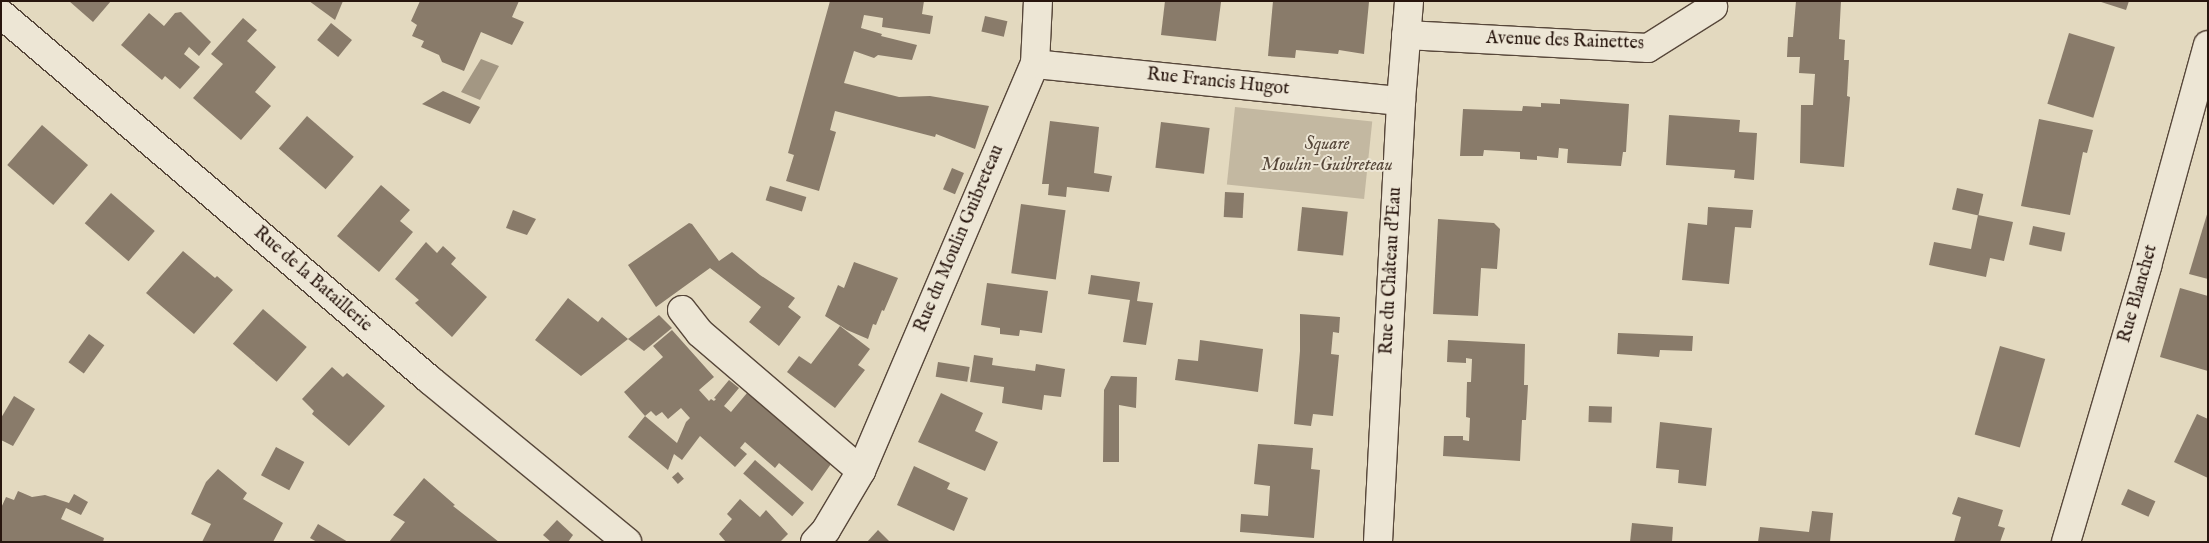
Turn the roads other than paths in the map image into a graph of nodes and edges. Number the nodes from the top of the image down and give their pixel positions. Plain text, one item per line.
1 (1038, 1) edge
2 (1409, 1) edge
3 (1713, 7) dead end
4 (1, 14) edge
5 (1406, 35) junction
6 (2208, 45) edge
7 (1035, 64) junction
8 (1401, 101) junction
9 (682, 310) dead end
10 (861, 471) junction
11 (627, 542) edge
12 (815, 542) edge
13 (1378, 542) edge
14 (2066, 542) edge

1 - 7 street, Rue du Moulin Guibreteau
2 - 5 street, Rue du Château d'Eau
3 - 5 street, Avenue des Rainettes
4 - 11 street, Rue de la Bataillerie
5 - 8 street, Rue du Château d'Eau
6 - 14 street, Rue Blanchet
7 - 8 street, Rue Francis Hugot
7 - 10 street, Rue du Moulin Guibreteau
8 - 13 street, Rue du Château d'Eau
9 - 10 street
10 - 12 street, Rue du Moulin Guibreteau

